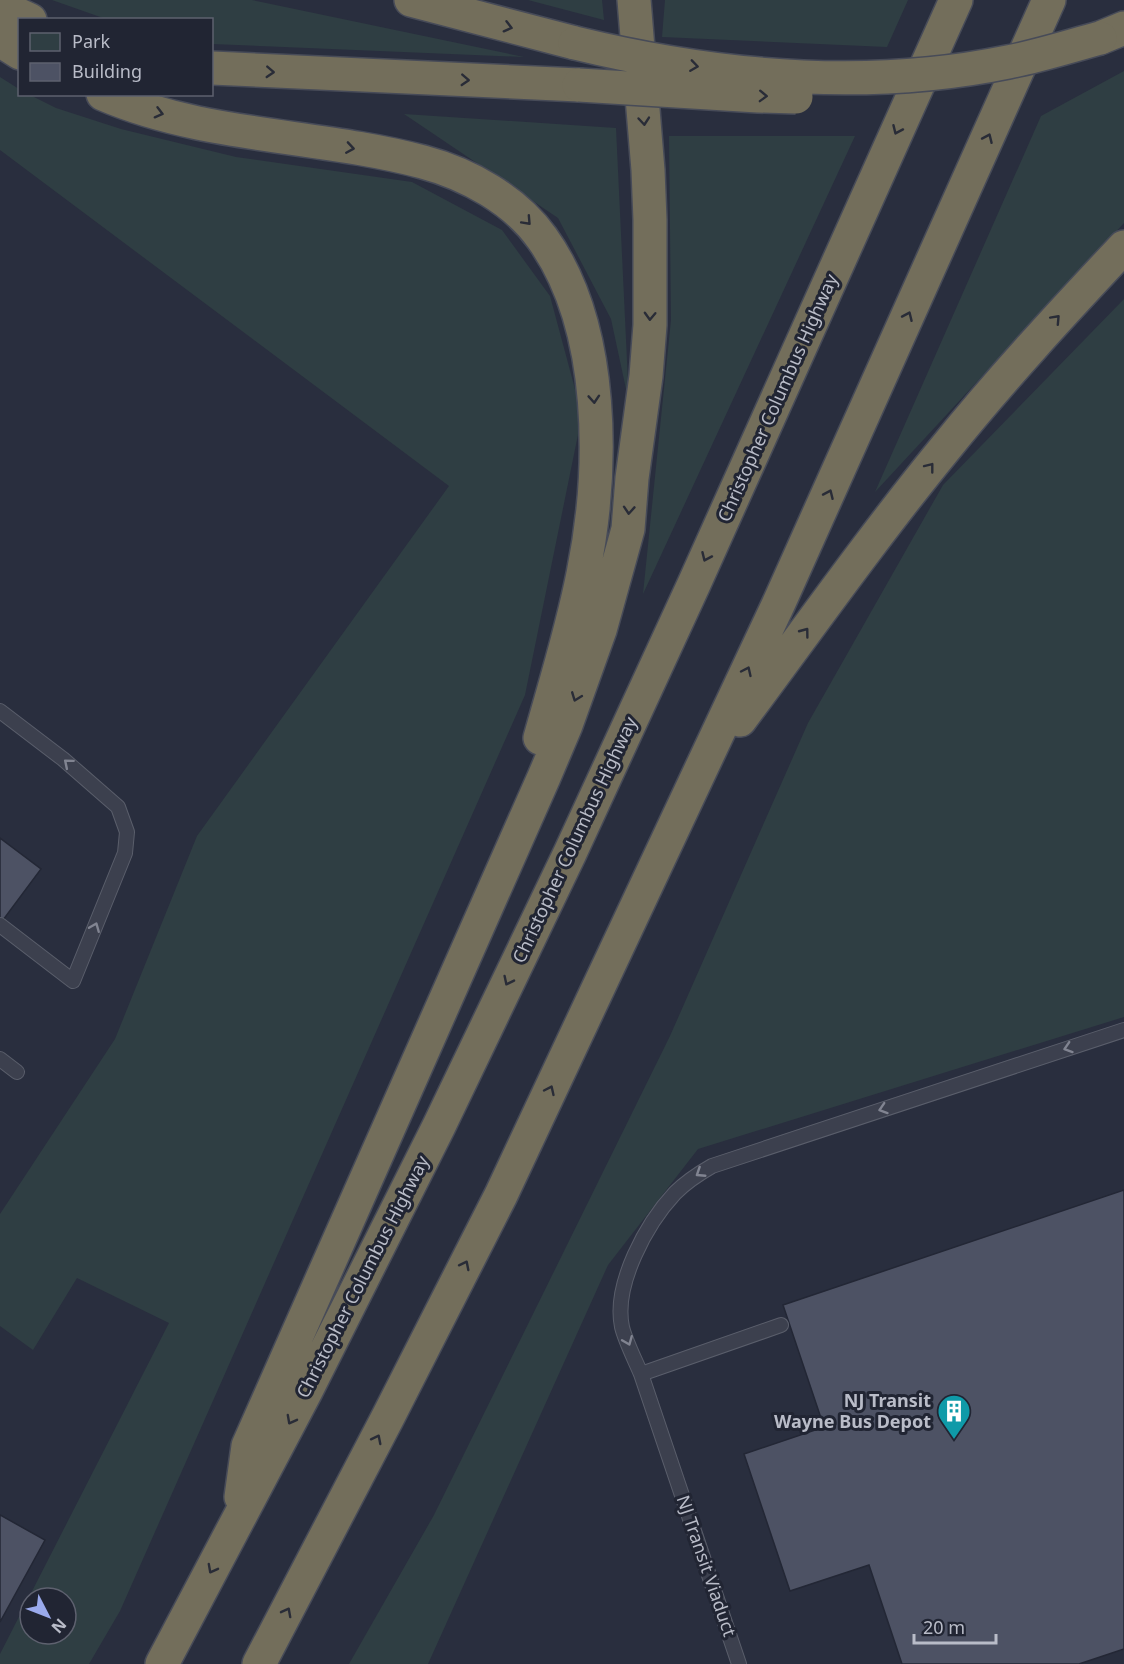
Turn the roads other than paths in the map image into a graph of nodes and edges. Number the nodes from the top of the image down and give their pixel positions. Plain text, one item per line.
1 (411, 0) edge
2 (634, 0) edge
3 (956, 0) edge
4 (1049, 0) edge
5 (0, 6) edge
6 (26, 18) edge
7 (1112, 33) edge
8 (0, 40) edge
9 (18, 52) edge
10 (213, 68) edge
11 (109, 96) edge
12 (1124, 247) edge
13 (0, 711) edge
14 (695, 781) junction
15 (504, 867) junction
16 (0, 925) edge
17 (1124, 1030) edge
18 (0, 1059) edge
19 (17, 1072) dead end
20 (781, 1325) dead end
21 (641, 1374) junction
22 (239, 1517) junction
23 (162, 1664) edge
24 (259, 1664) edge
25 (740, 1664) edge

1 -> 7 highway, bridge
2 -> 15 highway
3 -> 22 highway, Christopher Columbus Highway
14 -> 4 highway
5 - 6 highway
10 -> 7 highway, bridge
8 - 9 highway
11 -> 15 highway
14 -> 12 highway
16 -> 13 lane
24 -> 14 highway
15 - 22 highway
17 -> 21 lane, NJ Transit Viaduct
18 - 19 lane
20 - 21 lane
21 - 25 lane, NJ Transit Viaduct
22 -> 23 highway, Christopher Columbus Highway

